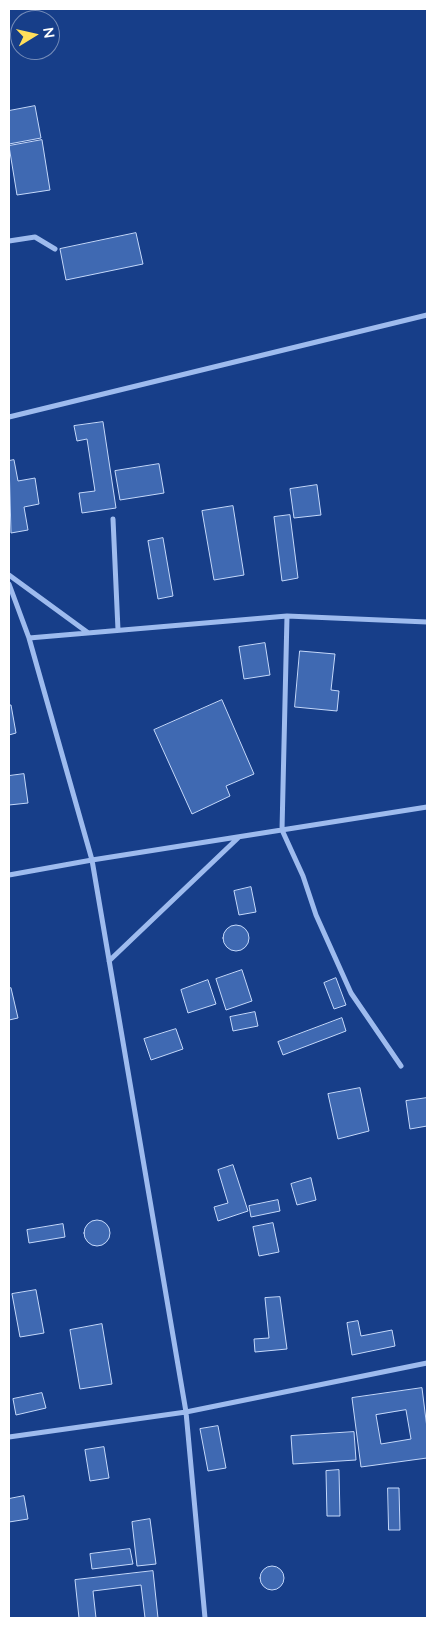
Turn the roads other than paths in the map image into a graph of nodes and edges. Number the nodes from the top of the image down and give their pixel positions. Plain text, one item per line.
1 (9, 241) edge
2 (55, 249) dead end
3 (427, 316) edge
4 (9, 417) edge
5 (113, 519) dead end
6 (9, 575) edge
7 (9, 584) edge
8 (287, 616) junction
9 (427, 622) edge
10 (118, 630) junction
11 (87, 633) junction
12 (29, 638) junction
13 (427, 807) edge
14 (282, 830) junction
15 (239, 837) junction
16 (92, 860) junction
17 (9, 875) edge
18 (109, 961) junction
19 (401, 1066) dead end
20 (427, 1363) edge
21 (186, 1412) junction
22 (9, 1437) edge
23 (205, 1618) edge

1 - 2 street
3 - 4 street
5 - 10 street
6 - 11 street
7 - 12 street
8 - 9 street
8 - 10 street
8 - 14 street
10 - 11 street
11 - 12 street
12 - 16 street
13 - 14 street
14 - 15 street
14 - 19 street
15 - 16 street
15 - 18 street
16 - 17 street
16 - 18 street
18 - 21 street
20 - 21 street
21 - 22 street
21 - 23 street

